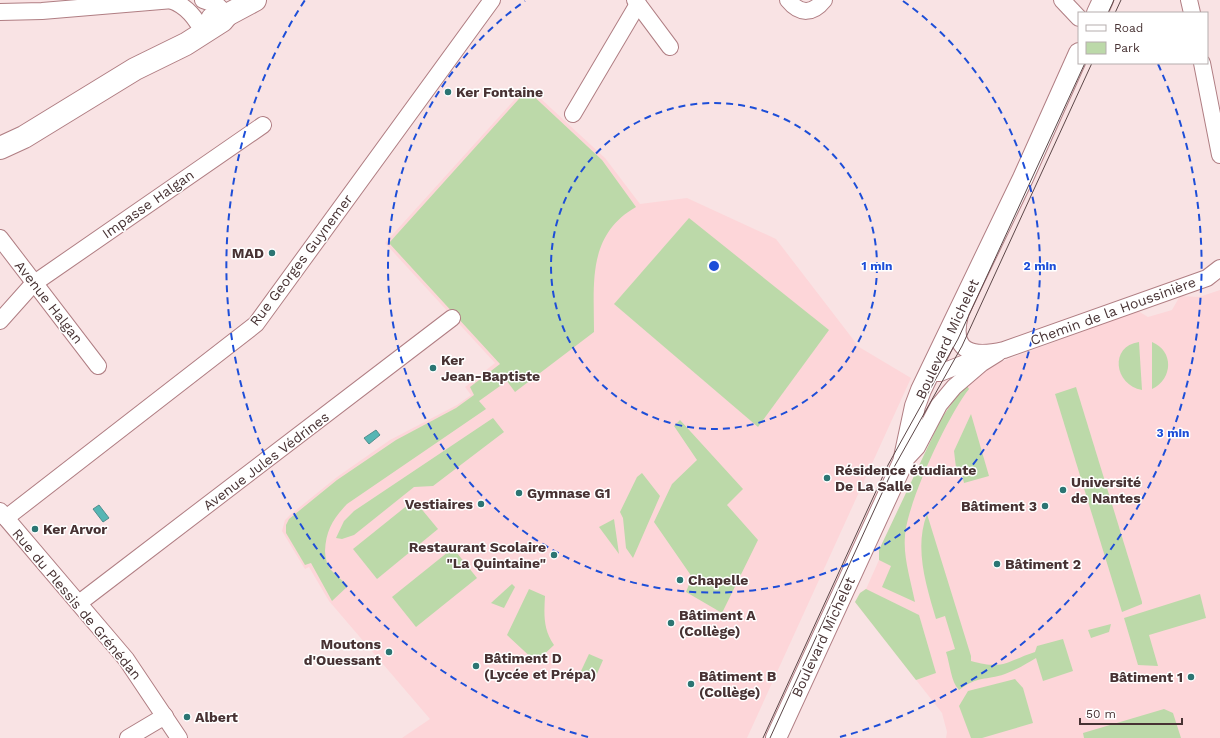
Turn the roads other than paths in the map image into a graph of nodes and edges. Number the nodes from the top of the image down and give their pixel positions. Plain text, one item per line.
1 (171, 0) edge
2 (203, 0) edge
3 (255, 0) edge
4 (492, 0) edge
5 (788, 0) edge
6 (824, 0) edge
7 (1062, 0) edge
8 (1103, 0) edge
9 (1189, 0) edge
10 (637, 2) edge
11 (40, 6) edge
12 (0, 12) edge
13 (1097, 12) edge
14 (1192, 12) edge
15 (227, 15) junction
16 (1078, 17) edge
17 (202, 29) junction
18 (670, 48) dead end
19 (1078, 55) edge
20 (1202, 64) edge
21 (573, 114) dead end
22 (263, 125) dead end
23 (24, 137) junction
24 (0, 148) edge
25 (0, 155) edge
26 (1220, 155) edge
27 (0, 238) edge
28 (1220, 268) edge
29 (33, 284) junction
30 (961, 309) junction
31 (452, 318) dead end
32 (0, 321) edge
33 (1004, 350) junction
34 (987, 354) junction
35 (98, 366) dead end
36 (929, 373) junction
37 (904, 462) junction
38 (3, 515) edge
39 (79, 603) junction
40 (165, 716) junction
41 (128, 738) edge
42 (179, 738) edge
43 (776, 738) edge

1 - 11 street
1 - 17 street
2 - 15 street
3 - 15 main road
4 - 38 street, Rue Georges Guynemer
5 - 6 street
7 - 16 street
8 - 13 street
9 - 14 street
10 - 18 street
10 - 21 street
11 - 12 street
15 - 17 main road
17 - 23 main road
19 - 30 street, Boulevard Michelet
20 - 26 street
22 - 29 street, Impasse Halgan
23 - 24 main road
23 - 25 main road
27 - 29 street, Avenue Halgan
28 - 33 street, Chemin de la Houssinière
29 - 32 street, Impasse Halgan
29 - 35 street, Avenue Halgan
30 - 34 street, Chemin de la Houssinière
30 - 36 street, Boulevard Michelet
31 - 39 street, Avenue Jules Védrines
33 - 34 street, Chemin de la Houssinière
33 - 37 street, Chemin de la Houssinière
34 - 36 street, Chemin de la Houssinière
36 - 37 street, Boulevard Michelet
37 - 43 street, Boulevard Michelet
38 - 39 street, Rue du Plessis de Grénédan
39 - 40 street, Rue du Plessis de Grénédan
40 - 41 street
40 - 42 street, Rue du Plessis de Grénédan

